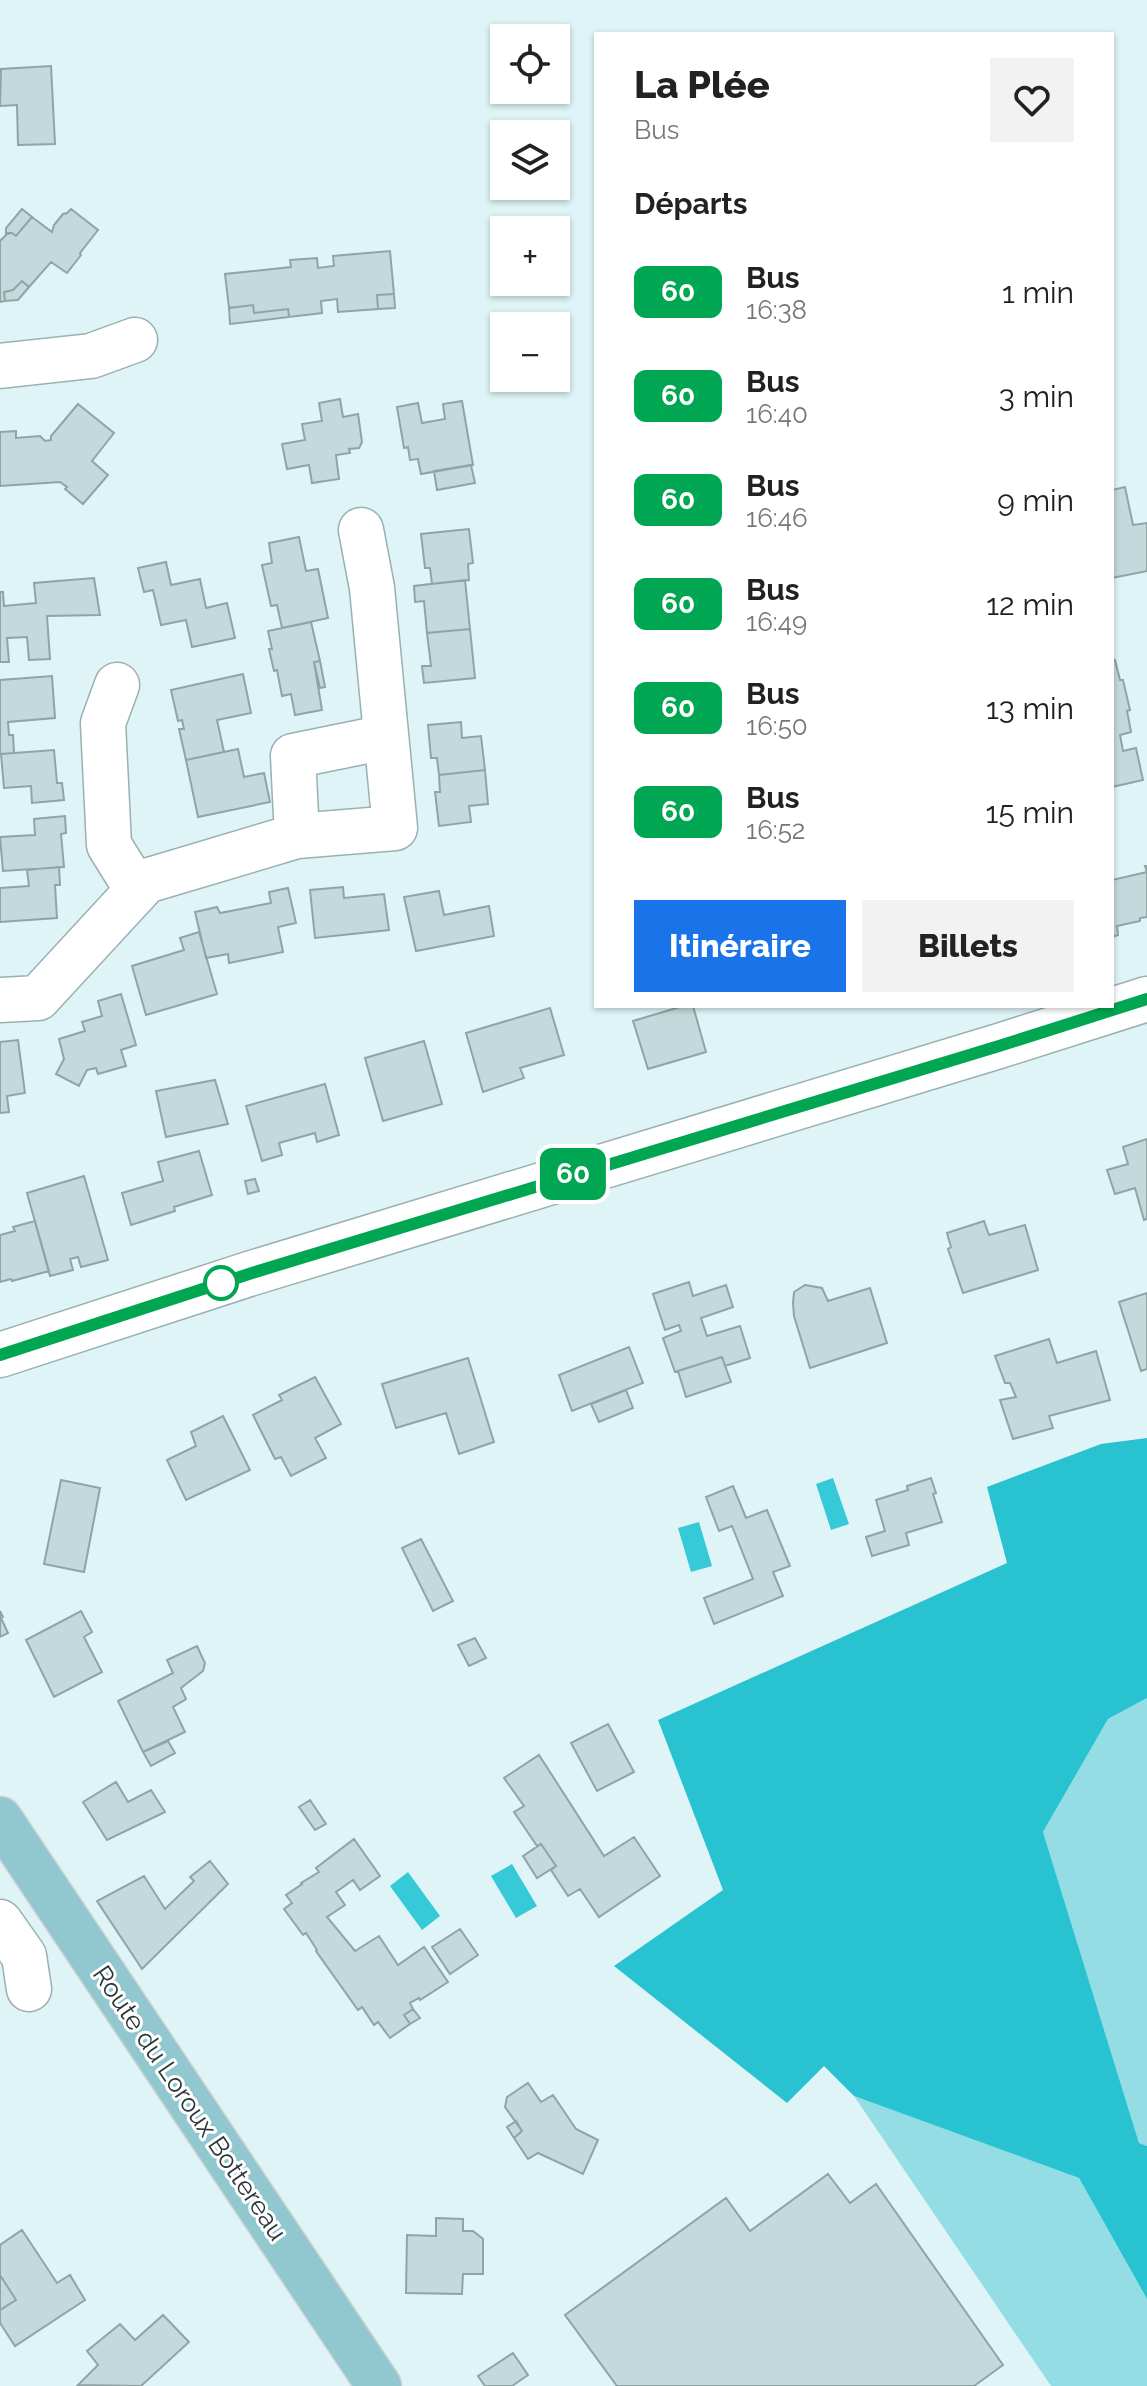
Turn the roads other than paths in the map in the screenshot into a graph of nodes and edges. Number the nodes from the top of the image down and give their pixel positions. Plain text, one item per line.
1 (135, 340) dead end
2 (0, 366) edge
3 (361, 530) dead end
4 (117, 685) dead end
5 (386, 737) junction
6 (297, 836) junction
7 (137, 890) junction
8 (1147, 999) edge
9 (0, 1000) edge
10 (0, 1355) edge
11 (0, 1819) edge
12 (0, 1922) edge
13 (29, 1989) dead end
14 (379, 2386) edge

1 - 2 street
3 - 5 street
4 - 7 street
5 - 6 street
5 - 6 street
6 - 7 street
7 - 9 street
8 - 10 street
11 - 14 main road, Route du Loroux Bottereau
12 - 13 street

